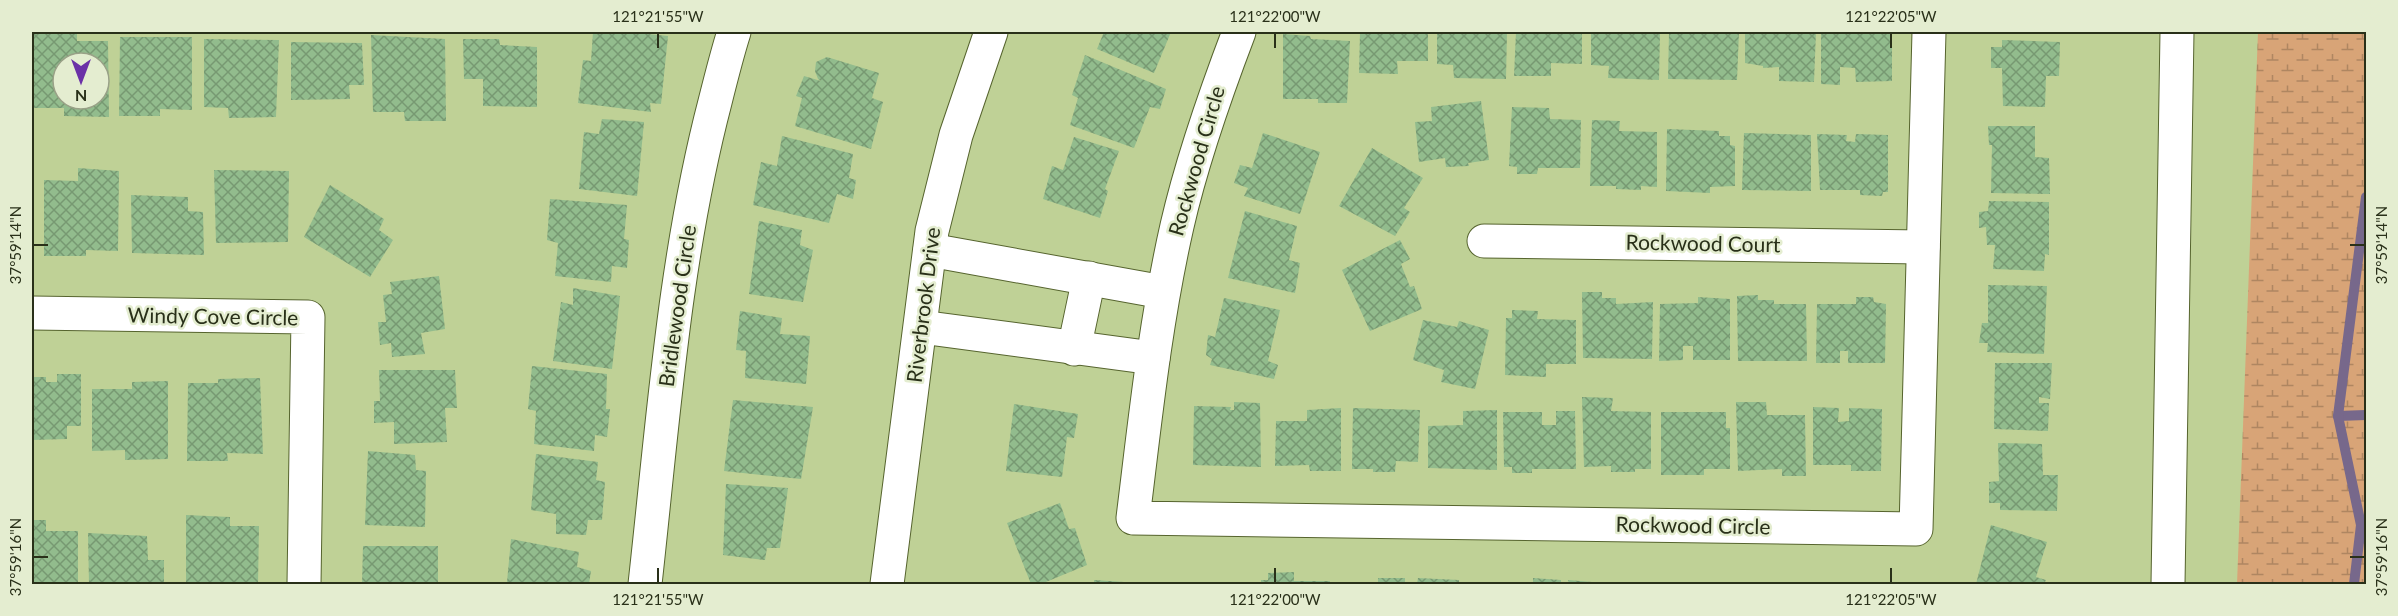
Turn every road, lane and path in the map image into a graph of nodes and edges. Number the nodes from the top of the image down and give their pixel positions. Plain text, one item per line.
1 (735, 32) edge
2 (991, 32) edge
3 (1239, 32) edge
4 (1929, 32) edge
5 (2177, 32) edge
6 (1484, 241) dead end
7 (1923, 247) junction
8 (930, 250) junction
9 (1089, 278) junction
10 (1163, 292) junction
11 (32, 313) edge
12 (921, 327) junction
13 (1074, 349) junction
14 (1153, 358) junction
15 (304, 585) edge
16 (645, 585) edge
17 (887, 585) edge
18 (2168, 585) edge

1 - 16 street, Bridlewood Circle
2 - 8 street, Riverbrook Drive
3 - 10 street, Rockwood Circle
4 - 7 street, Rockwood Circle
5 - 18 street
6 - 7 street, Rockwood Court
7 - 14 street, Rockwood Circle
8 - 9 street
8 - 12 street, Riverbrook Drive
9 - 10 street
9 - 13 street
10 - 14 street, Rockwood Circle
11 - 15 street, Windy Cove Circle
12 - 13 street
12 - 17 street, Riverbrook Drive
13 - 14 street

